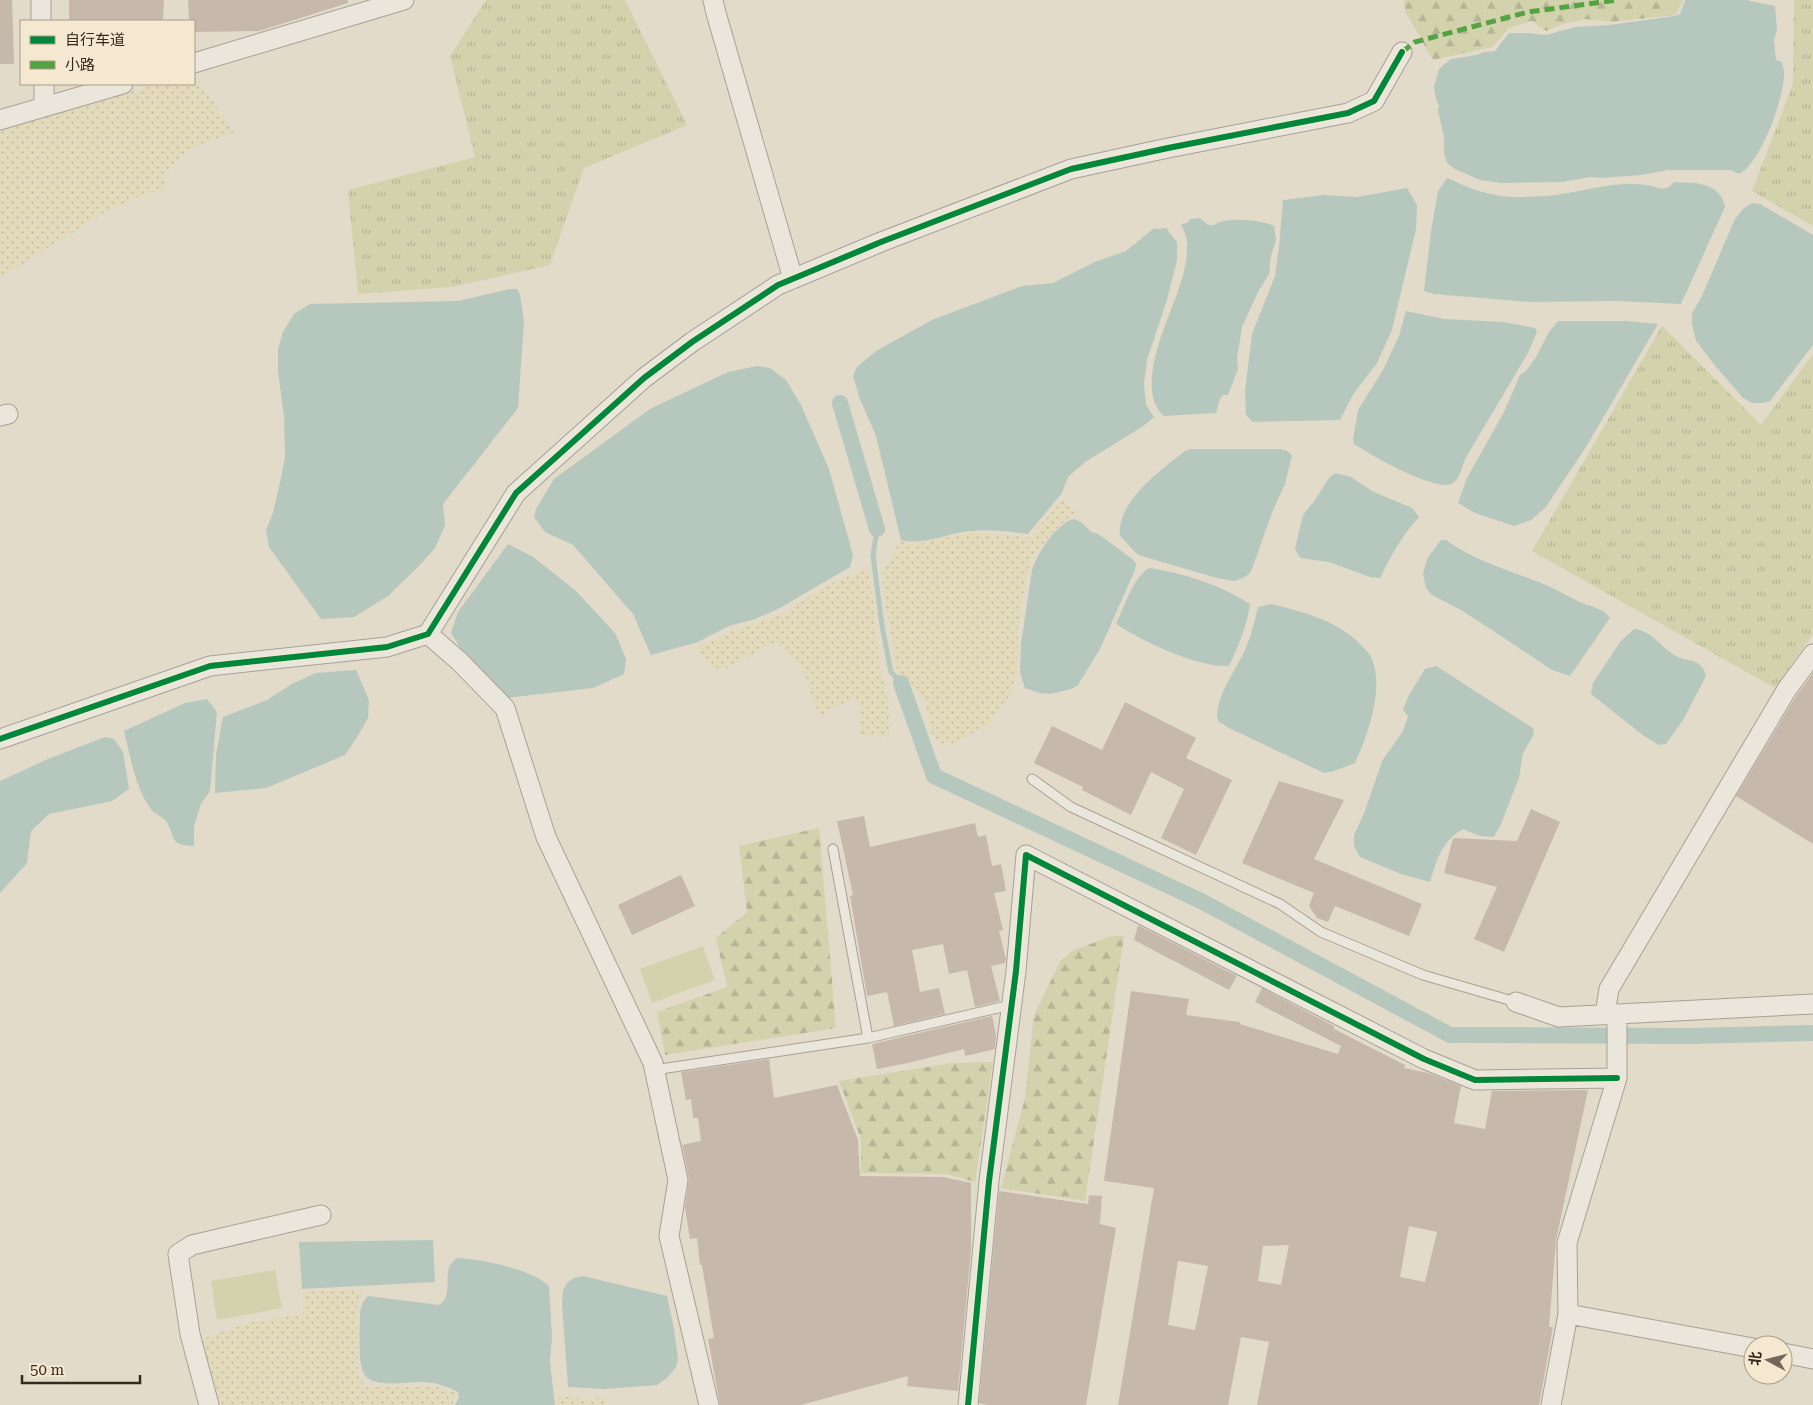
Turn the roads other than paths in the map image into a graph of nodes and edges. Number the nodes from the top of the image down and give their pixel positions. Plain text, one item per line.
1 (41, 0) edge
2 (404, 0) edge
3 (714, 0) edge
4 (42, 20) edge
5 (1402, 52) dead end
6 (195, 63) edge
7 (44, 85) edge
8 (120, 85) edge
9 (44, 107) junction
10 (0, 120) edge
11 (793, 279) junction
12 (428, 634) junction
13 (1813, 654) edge
14 (0, 739) edge
15 (1032, 778) dead end
16 (833, 849) dead end
17 (1516, 1002) joint
18 (1813, 1004) edge
19 (1011, 1005) junction
20 (1613, 1019) junction
21 (868, 1038) junction
22 (654, 1070) junction
23 (1617, 1078) junction
24 (321, 1215) dead end
25 (1568, 1314) junction
26 (1743, 1346) edge
27 (1793, 1355) edge
28 (1813, 1359) edge
29 (208, 1405) edge
30 (709, 1405) edge
31 (968, 1405) edge
32 (1551, 1405) edge

1 - 4 street
2 - 6 street
3 - 11 street
5 - 11 street
7 - 9 street
8 - 9 street
9 - 10 street
11 - 12 street
12 - 14 street
12 - 22 street
13 - 20 street
15 - 17 lane
16 - 21 lane
17 - 20 street
18 - 20 street
19 - 21 lane
19 - 23 street
19 - 31 street
20 - 23 street
21 - 22 lane
22 - 30 street
23 - 25 street
24 - 29 street
25 - 26 street
25 - 32 street
27 - 28 street

